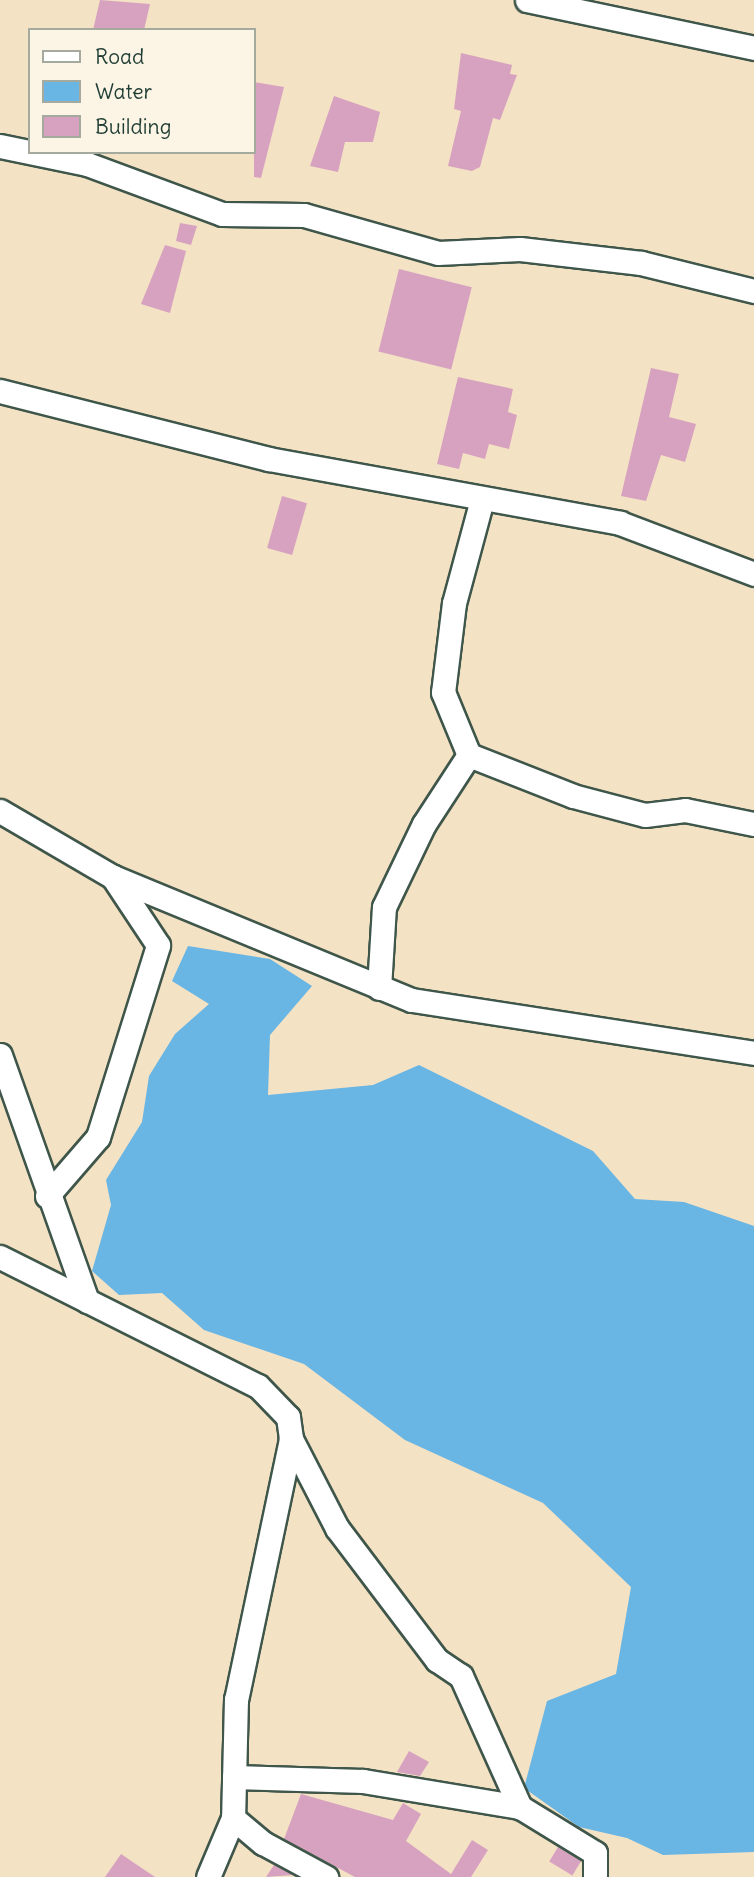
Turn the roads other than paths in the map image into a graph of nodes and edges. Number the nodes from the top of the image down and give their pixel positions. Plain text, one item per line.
1 (527, 0) edge
2 (754, 48) edge
3 (0, 146) edge
4 (28, 152) edge
5 (39, 154) edge
6 (754, 291) edge
7 (0, 391) edge
8 (481, 503) junction
9 (754, 575) edge
10 (470, 755) junction
11 (0, 811) edge
12 (754, 824) edge
13 (113, 877) junction
14 (379, 988) junction
15 (754, 1053) edge
16 (0, 1055) edge
17 (47, 1196) junction
18 (0, 1258) edge
19 (87, 1301) junction
20 (291, 1439) junction
21 (234, 1777) junction
22 (520, 1807) junction
23 (233, 1818) junction
24 (300, 1870) edge
25 (208, 1877) edge
26 (326, 1877) edge
27 (595, 1877) edge

1 - 2 street
3 - 4 street
5 - 6 street
7 - 8 street
8 - 9 street
8 - 10 street
10 - 12 street
10 - 14 street
11 - 13 street
13 - 14 street
13 - 17 street
14 - 15 street
16 - 17 street
17 - 19 street
18 - 19 street
19 - 20 street
20 - 21 street
20 - 22 street
21 - 22 street
21 - 23 street
22 - 27 street
23 - 24 street
23 - 25 street
24 - 26 street

